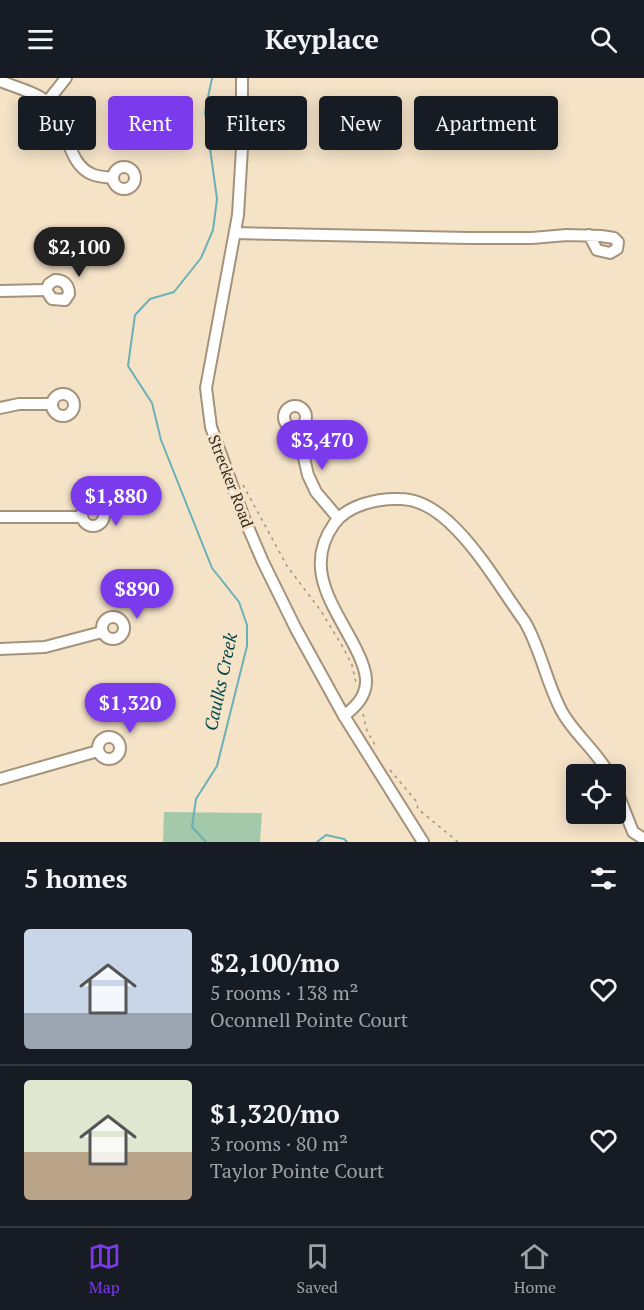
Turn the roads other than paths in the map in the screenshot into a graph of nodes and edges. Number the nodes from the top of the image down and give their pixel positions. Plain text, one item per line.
1 (66, 78) edge
2 (242, 78) edge
3 (0, 81) edge
4 (37, 96) edge
5 (52, 96) edge
6 (73, 150) edge
7 (113, 178) dead end
8 (235, 233) junction
9 (589, 235) dead end
10 (46, 290) dead end
11 (0, 291) edge
12 (51, 404) dead end
13 (0, 408) edge
14 (297, 428) dead end
15 (0, 517) edge
16 (82, 517) dead end
17 (338, 518) junction
18 (102, 632) dead end
19 (0, 649) edge
20 (344, 716) junction
21 (98, 751) dead end
22 (604, 764) edge
23 (0, 778) edge
24 (626, 814) edge
25 (642, 840) edge
26 (423, 842) edge

1 - 5 street
2 - 8 street, Strecker Road
3 - 4 street
6 - 7 street
8 - 9 street
8 - 20 street, Strecker Road
10 - 11 street
12 - 13 street
14 - 17 street
15 - 16 street
17 - 20 street
17 - 22 street
18 - 19 street
20 - 26 street, Strecker Road
21 - 23 street
24 - 25 street

